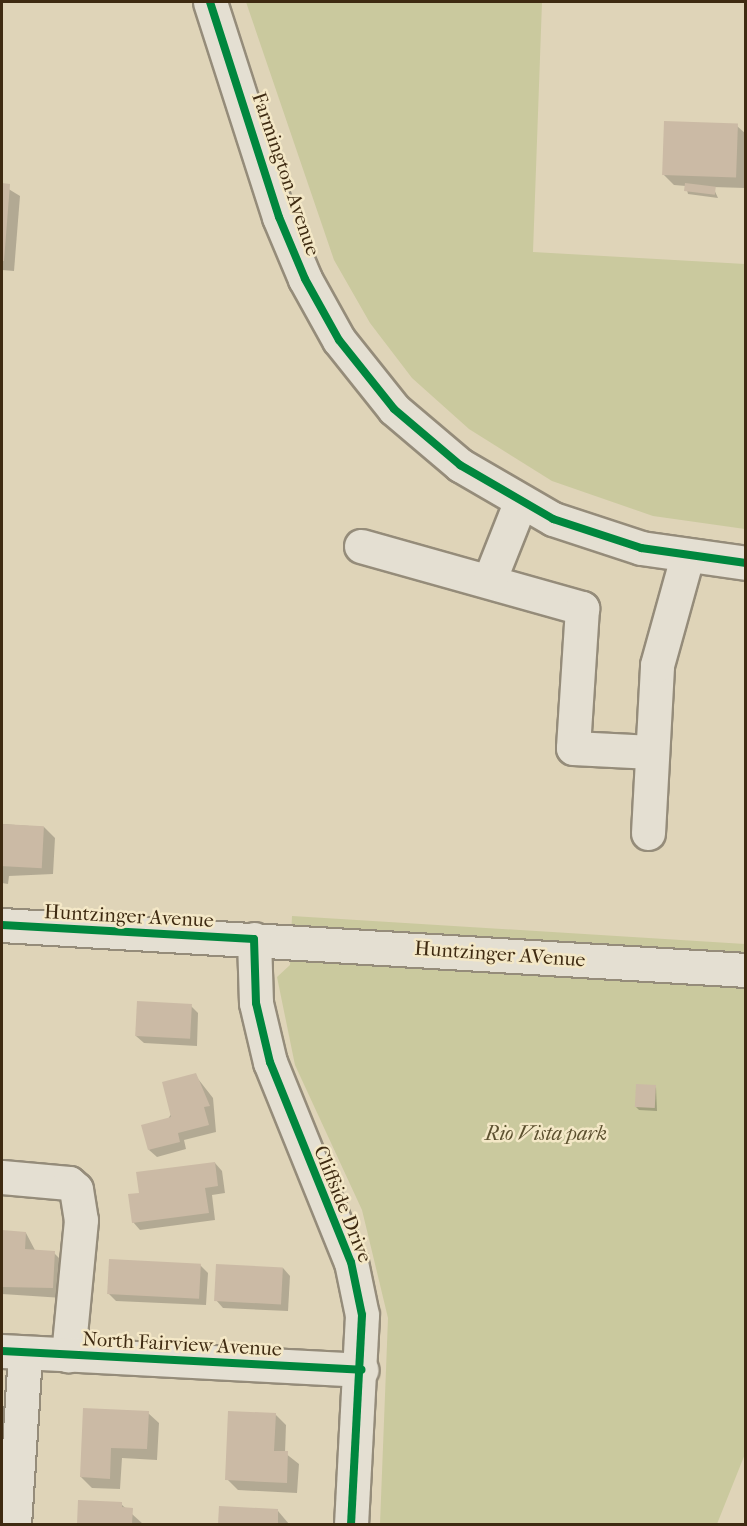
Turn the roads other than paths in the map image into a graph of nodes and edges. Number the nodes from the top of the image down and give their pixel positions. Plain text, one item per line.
1 (210, 2) edge
2 (520, 503) junction
3 (361, 546) dead end
4 (687, 557) junction
5 (746, 563) edge
6 (489, 581) junction
7 (652, 752) junction
8 (648, 833) dead end
9 (2, 926) edge
10 (254, 939) junction
11 (746, 970) edge
12 (2, 1177) edge
13 (13, 1352) edge
14 (68, 1355) junction
15 (361, 1370) junction
16 (14, 1524) edge
17 (351, 1524) edge

1 - 2 street, Farmington Avenue
2 - 4 street, Farmington Avenue
2 - 6 street
3 - 6 street
4 - 5 street, Farmington Avenue
4 - 7 street
6 - 7 street
7 - 8 street
9 - 10 street, Huntzinger Avenue
10 - 11 street, Huntzinger AVenue
10 - 15 street, Cliffside Drive
12 - 14 street
13 - 14 street, North Fairview Avenue
13 - 16 street
14 - 15 street, North Fairview Avenue
15 - 17 street, Cliffside Drive

